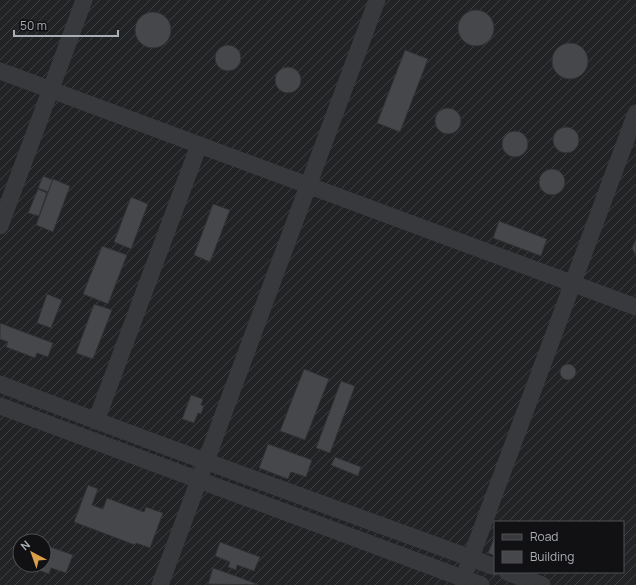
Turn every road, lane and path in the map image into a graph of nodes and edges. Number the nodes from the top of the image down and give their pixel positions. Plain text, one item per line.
1 (84, 0) edge
2 (377, 0) edge
3 (0, 71) edge
4 (50, 90) junction
5 (636, 113) edge
6 (199, 145) junction
7 (308, 185) junction
8 (0, 226) edge
9 (573, 283) junction
10 (636, 307) edge
11 (0, 384) edge
12 (0, 406) edge
13 (96, 421) junction
14 (206, 460) junction
15 (199, 480) junction
16 (471, 558) junction
17 (494, 567) edge
18 (510, 573) edge
19 (462, 582) edge
20 (160, 585) edge
21 (481, 585) edge
22 (542, 585) edge

1 - 4 lane
2 - 7 lane
3 - 4 lane
4 - 6 lane
4 - 8 lane
5 - 9 lane
6 - 7 lane
6 - 13 lane
7 - 9 lane
7 - 14 lane
9 - 10 lane
9 - 16 lane
11 - 13 lane
12 - 15 lane
13 - 14 lane
14 - 15 lane
14 - 16 lane
15 - 19 lane
15 - 20 lane
16 - 17 lane
16 - 19 lane
18 - 22 lane
19 - 21 lane

